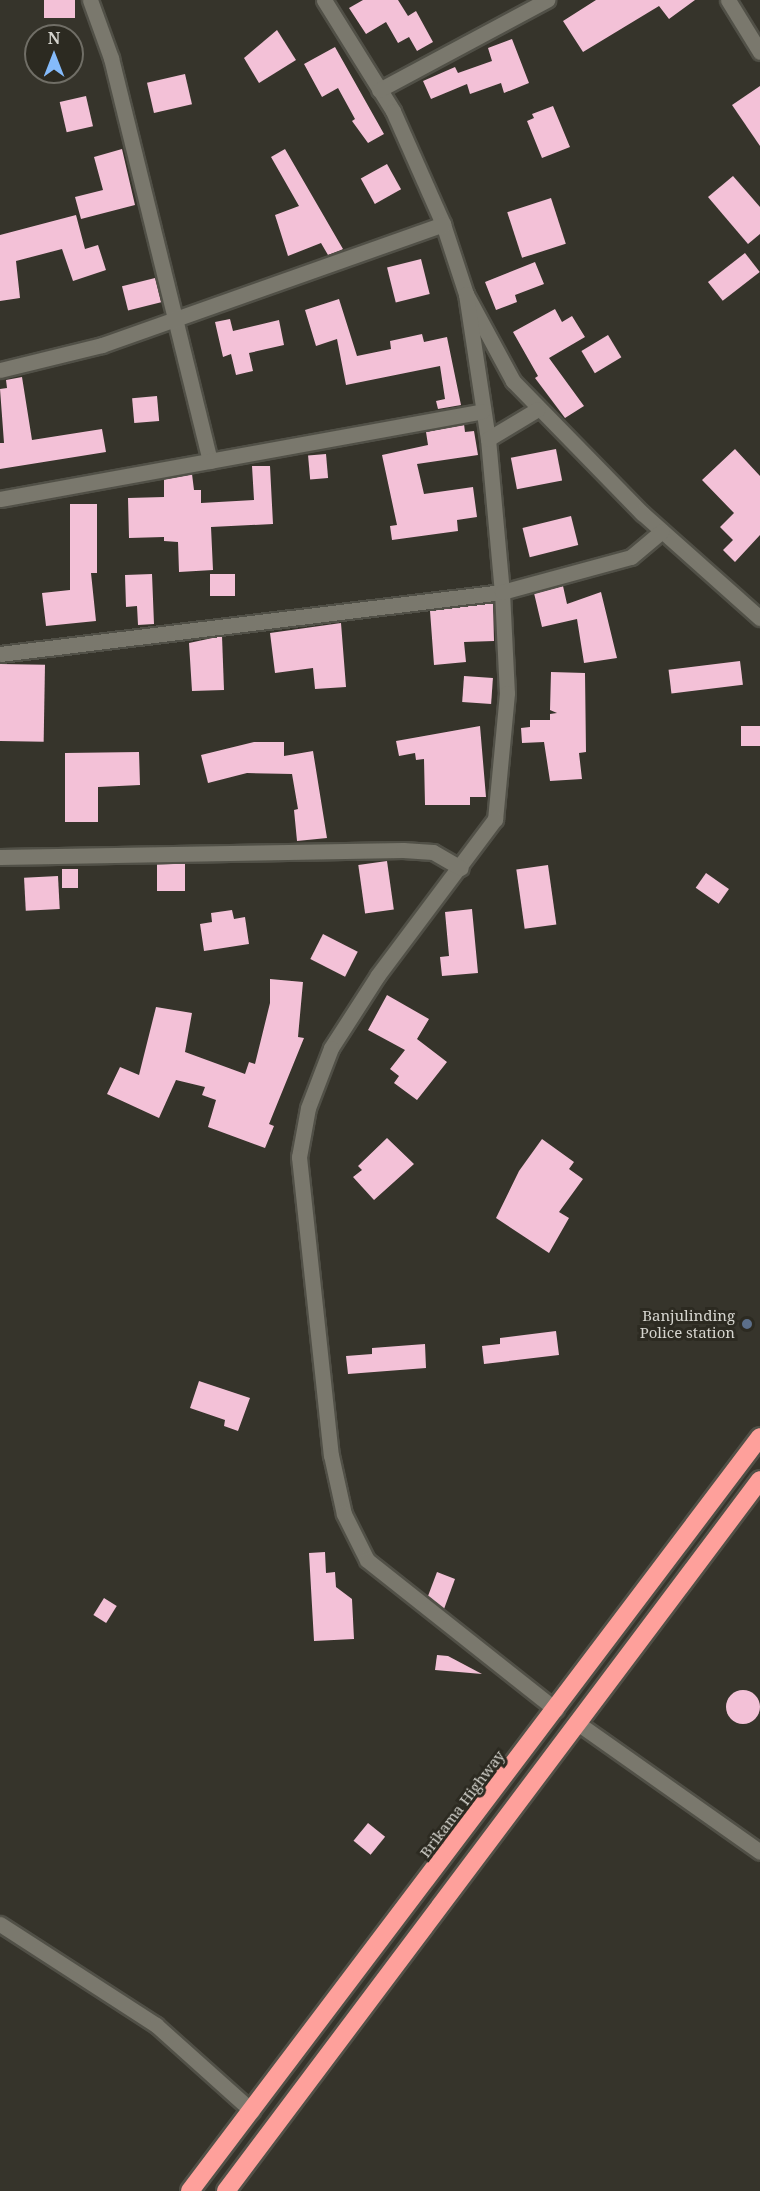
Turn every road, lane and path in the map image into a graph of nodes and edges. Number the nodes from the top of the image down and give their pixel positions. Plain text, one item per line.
1 (90, 0) edge
2 (324, 0) edge
3 (547, 0) edge
4 (728, 0) edge
5 (760, 52) edge
6 (379, 90) junction
7 (443, 224) junction
8 (466, 294) junction
9 (173, 320) junction
10 (0, 370) edge
11 (538, 409) junction
12 (482, 411) junction
13 (488, 439) junction
14 (210, 461) junction
15 (0, 499) edge
16 (662, 531) junction
17 (502, 592) junction
18 (760, 618) edge
19 (0, 654) edge
20 (0, 857) edge
21 (461, 867) junction
22 (760, 1437) edge
23 (760, 1480) edge
24 (676, 1550) junction
25 (696, 1565) junction
26 (556, 1710) junction
27 (576, 1722) junction
28 (760, 1852) edge
29 (0, 1924) edge
30 (252, 2111) junction
31 (190, 2191) edge
32 (226, 2191) edge

1 - 9 street
2 - 6 street
3 - 6 street
4 - 5 street
6 - 7 street
7 - 8 street
7 - 9 street
8 - 11 street
8 - 12 street
9 - 10 street
9 - 14 street
11 - 13 street
11 - 16 street
12 - 13 street
12 - 14 street
13 - 17 street
14 - 15 street
16 - 17 street
16 - 18 street
17 - 19 street
17 - 21 street
20 - 21 street
21 - 26 street
22 - 24 highway, Brikama Highway
23 - 25 highway
24 - 25 highway
24 - 26 highway, Brikama Highway
25 - 27 highway
26 - 30 highway, Brikama Highway
27 - 28 street
27 - 32 highway
29 - 30 street
30 - 31 highway, Brikama Highway

